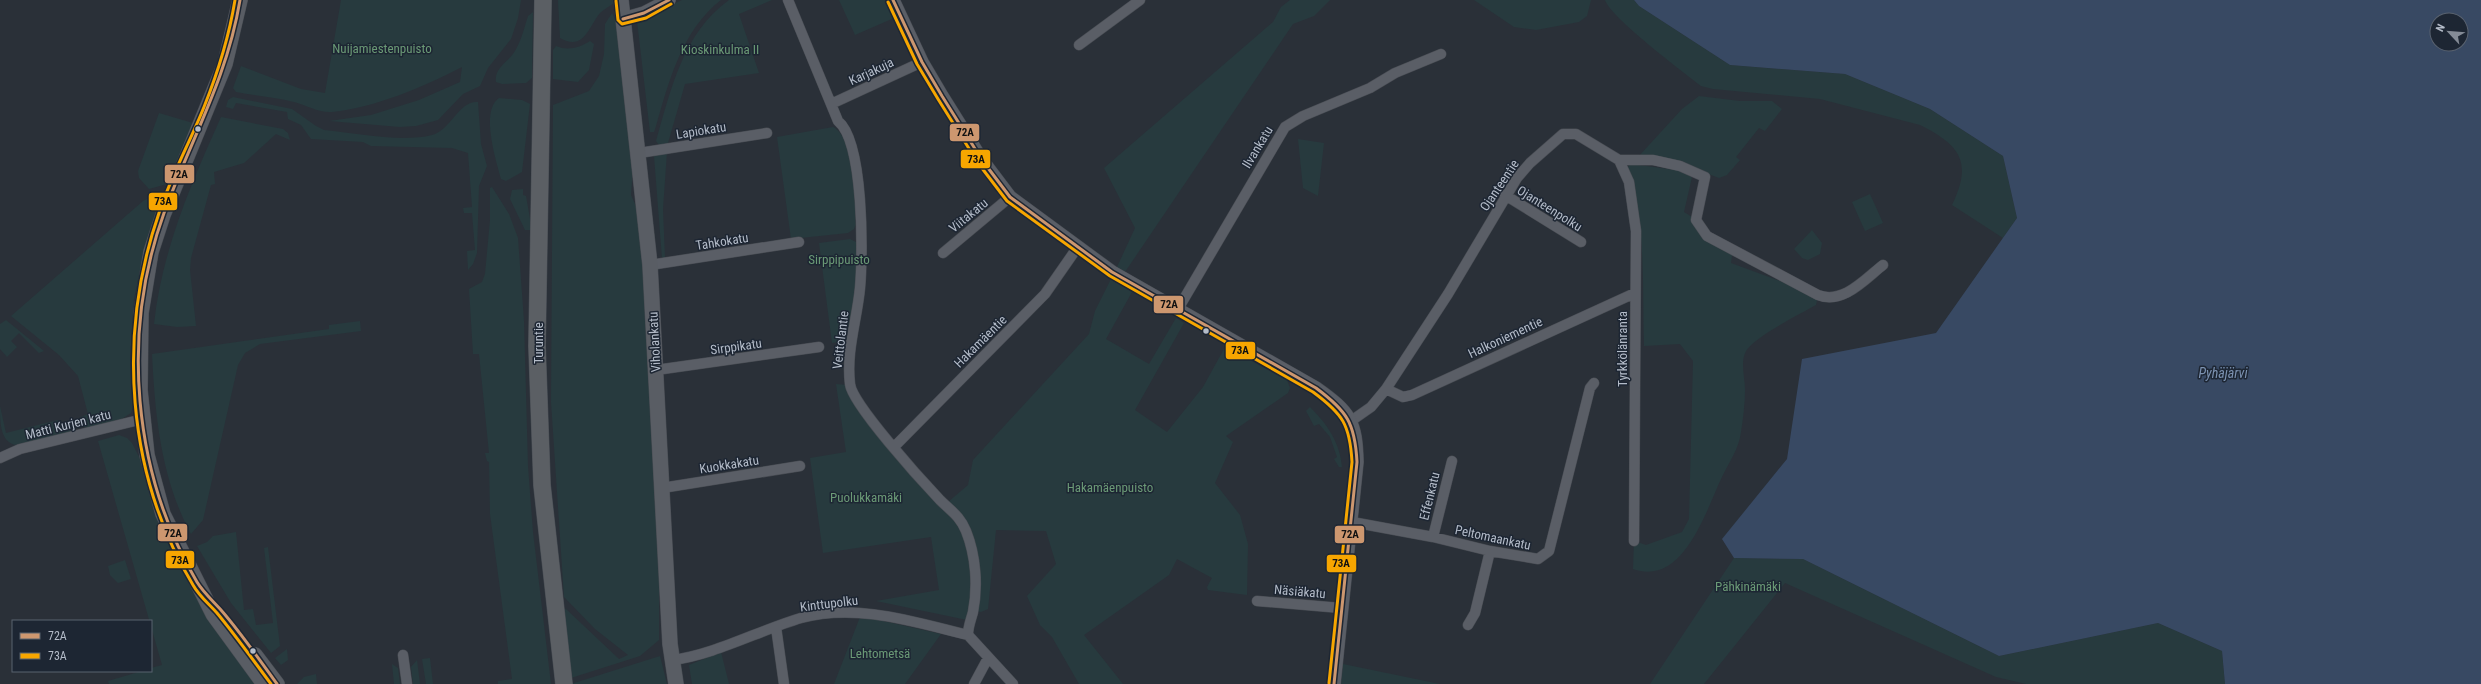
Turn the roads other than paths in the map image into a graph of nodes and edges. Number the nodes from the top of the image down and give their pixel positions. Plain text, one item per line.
1 (240, 0) edge
2 (543, 0) edge
3 (621, 0) edge
4 (669, 0) edge
5 (788, 0) edge
6 (893, 0) edge
7 (1140, 0) edge
8 (623, 19) junction
9 (1079, 45) dead end
10 (1442, 54) dead end
11 (922, 62) junction
12 (831, 104) junction
13 (767, 133) dead end
14 (639, 153) junction
15 (1619, 160) junction
16 (1506, 195) junction
17 (1010, 197) junction
18 (798, 242) dead end
19 (1581, 242) dead end
20 (1076, 248) junction
21 (943, 253) dead end
22 (650, 265) junction
23 (1883, 265) dead end
24 (1635, 293) junction
25 (1178, 309) junction
26 (820, 347) dead end
27 (656, 370) junction
28 (1594, 383) dead end
29 (1386, 389) junction
30 (143, 419) junction
31 (1351, 421) junction
32 (894, 447) junction
33 (0, 458) edge
34 (1452, 461) dead end
35 (800, 466) dead end
36 (662, 488) junction
37 (1352, 522) junction
38 (1433, 537) junction
39 (1634, 541) dead end
40 (1490, 551) junction
41 (197, 582) junction
42 (1257, 601) dead end
43 (1341, 608) junction
44 (1468, 625) dead end
45 (776, 627) junction
46 (968, 635) junction
47 (403, 655) dead end
48 (988, 658) junction
49 (672, 660) junction
50 (264, 684) edge
51 (277, 684) edge
52 (407, 684) edge
53 (564, 684) edge
54 (676, 684) edge
55 (784, 684) edge
56 (974, 684) edge
57 (1013, 684) edge
58 (1334, 684) edge

1 - 30 main road
2 - 53 highway, Turuntie
3 - 8 main road, Viholankatu
4 - 8 street
5 - 12 street, Veittolantie
6 - 11 street
7 - 9 street
8 - 14 main road, Viholankatu
10 - 25 street, Ilvankatu
11 - 12 street, Karjakuja
11 - 17 street
12 - 32 street, Veittolantie
13 - 14 street, Lapiokatu
14 - 22 main road, Viholankatu
15 - 16 street, Ojanteentie
15 - 23 street
15 - 24 street, Tyrkkölänranta
16 - 19 street, Ojanteenpolku
16 - 29 street, Ojanteentie
17 - 20 street
17 - 21 street, Viitakatu
18 - 22 street, Tahkokatu
20 - 25 street
20 - 32 street, Hakamäentie
22 - 27 main road, Viholankatu
24 - 29 street, Halkoniementie
24 - 39 street, Tyrkkölänranta
25 - 31 street
26 - 27 street, Sirppikatu
27 - 36 main road, Viholankatu
28 - 40 street, Peltomaankatu
29 - 31 street, Ojanteentie
30 - 33 street, Matti Kurjen katu
30 - 41 main road
31 - 37 street
32 - 46 street, Veittolantie
34 - 38 street, Effenkatu
35 - 36 street, Kuokkakatu
36 - 49 main road, Viholankatu
37 - 38 street, Peltomaankatu
37 - 43 street
38 - 40 street, Peltomaankatu
40 - 44 street
41 - 50 main road
41 - 51 main road
42 - 43 street, Näsiäkatu
43 - 58 street
45 - 46 street, Kinttupolku
45 - 49 street, Kinttupolku
45 - 55 street
46 - 48 street
47 - 52 street
48 - 56 street
48 - 57 street
49 - 54 main road, Viholankatu

